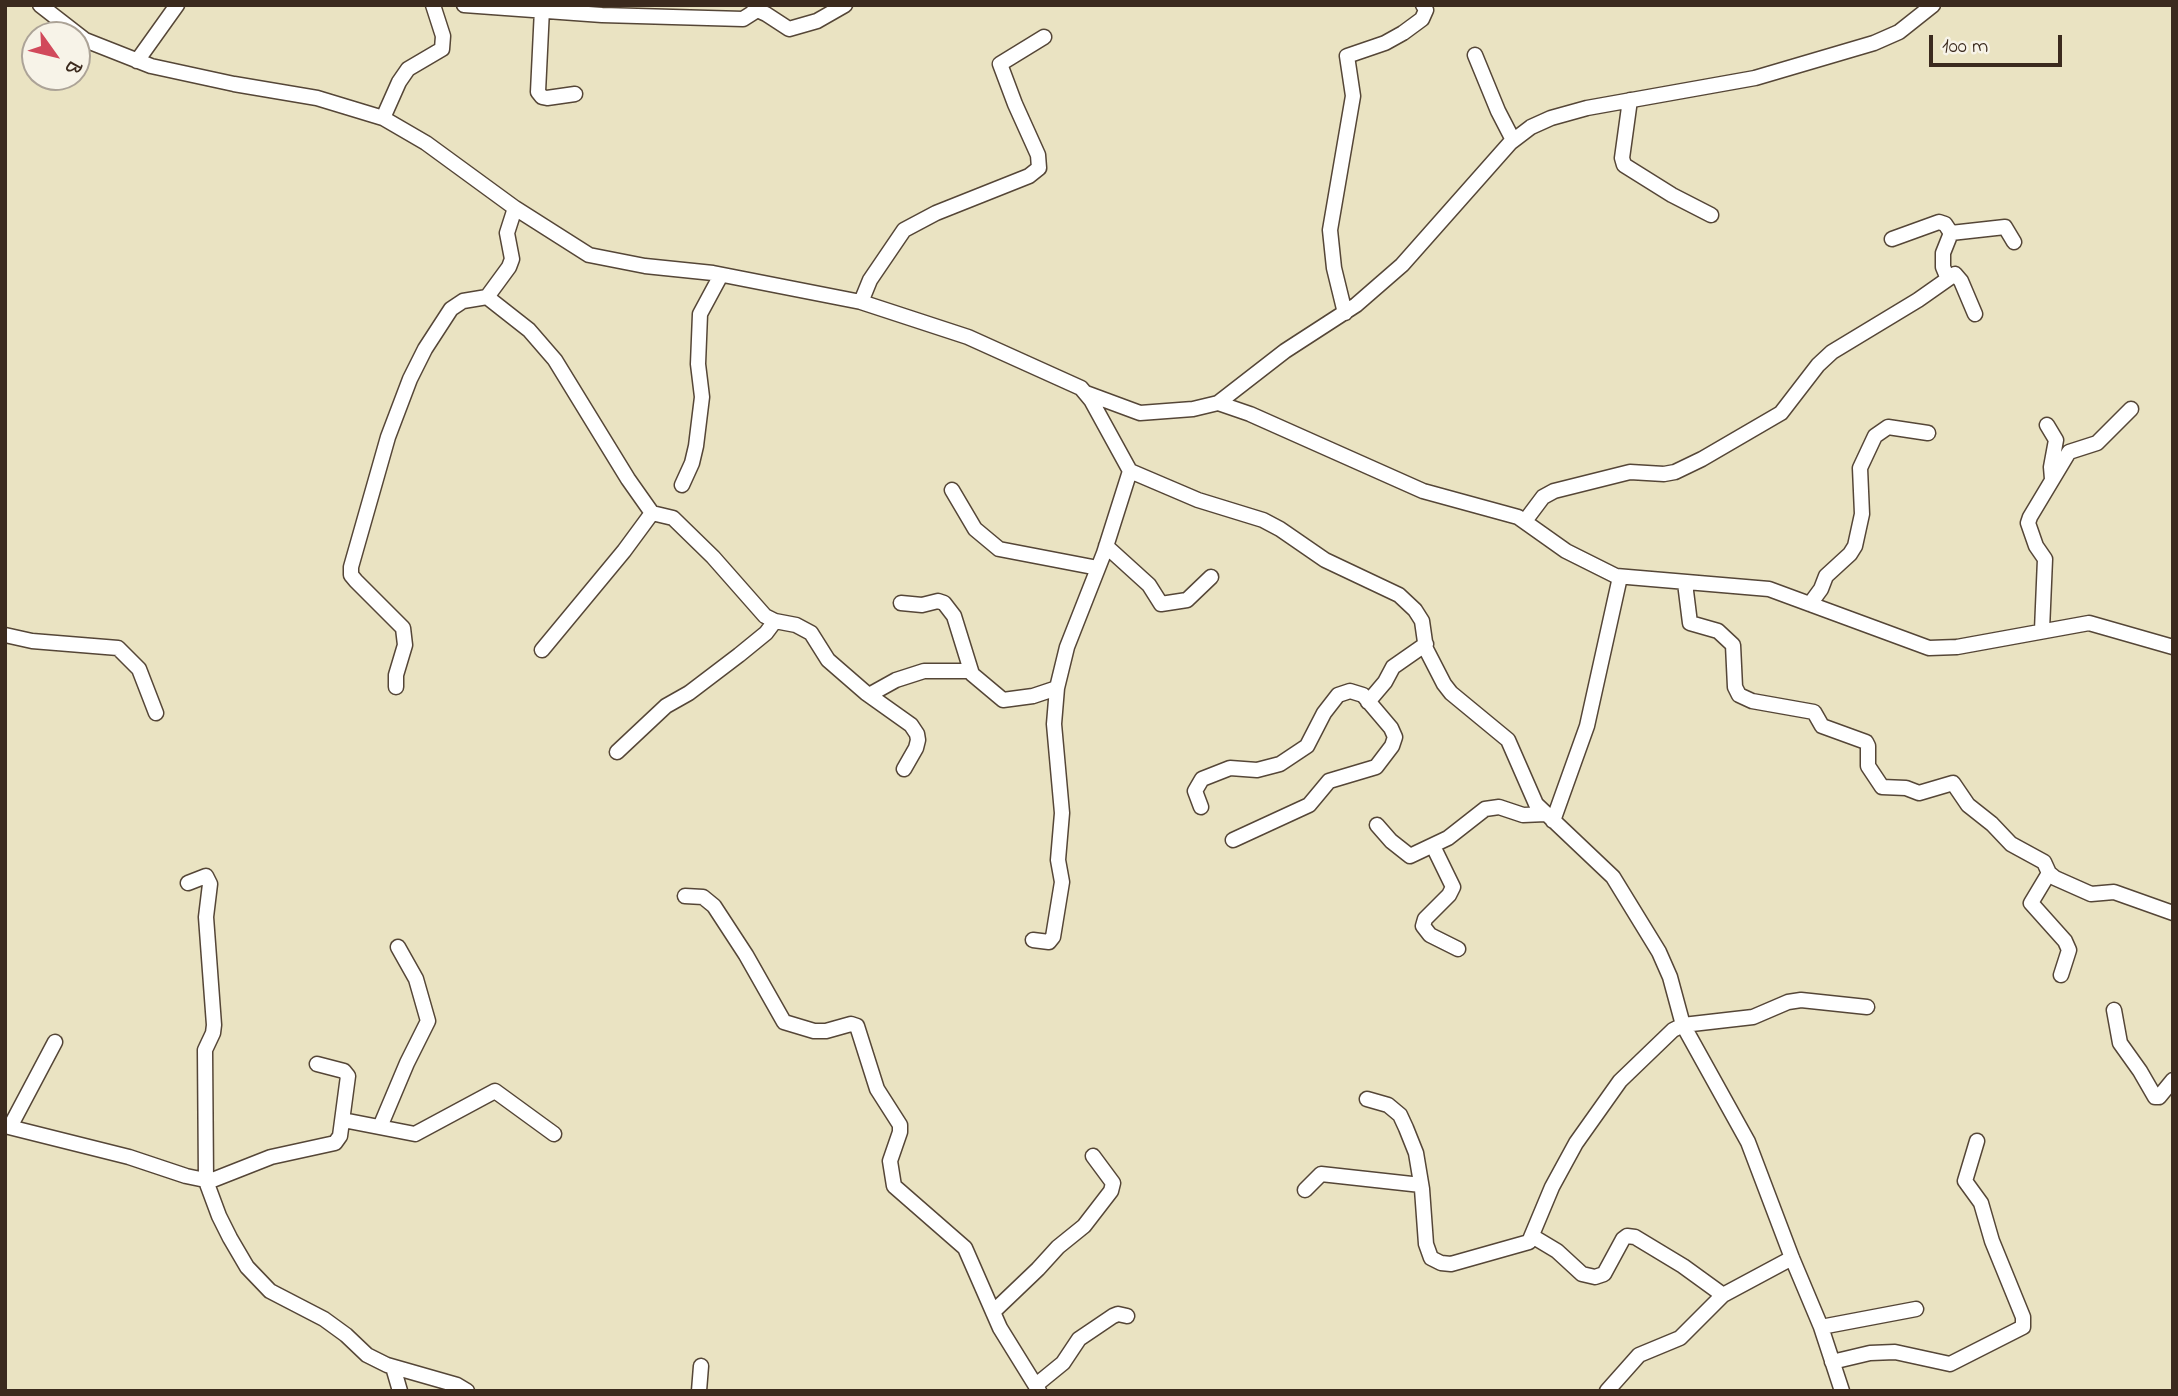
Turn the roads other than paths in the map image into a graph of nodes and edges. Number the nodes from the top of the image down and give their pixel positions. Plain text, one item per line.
1 (40, 5) edge
2 (177, 5) edge
3 (433, 5) edge
4 (464, 5) edge
5 (845, 5) edge
6 (1423, 5) edge
7 (1933, 5) edge
8 (755, 7) edge
9 (542, 9) junction
10 (1916, 11) edge
11 (1044, 37) dead end
12 (1475, 55) dead end
13 (137, 61) junction
14 (575, 94) dead end
15 (1630, 100) junction
16 (383, 118) junction
17 (1513, 140) junction
18 (515, 208) junction
19 (1711, 215) dead end
20 (1951, 233) junction
21 (1892, 239) dead end
22 (2014, 242) dead end
23 (721, 275) junction
24 (1948, 279) junction
25 (487, 297) junction
26 (861, 302) junction
27 (1345, 313) junction
28 (1975, 314) dead end
29 (1086, 393) junction
30 (1218, 403) junction
31 (2131, 409) dead end
32 (2047, 425) dead end
33 (1928, 433) dead end
34 (1130, 471) junction
35 (2052, 481) junction
36 (682, 485) dead end
37 (952, 490) dead end
38 (652, 513) junction
39 (1525, 521) junction
40 (1106, 546) junction
41 (1098, 568) junction
42 (1210, 577) dead end
43 (1620, 577) junction
44 (1685, 583) junction
45 (901, 603) dead end
46 (1810, 604) junction
47 (775, 621) junction
48 (2042, 630) junction
49 (5, 635) edge
50 (1426, 644) junction
51 (2173, 648) edge
52 (542, 650) dead end
53 (971, 671) junction
54 (396, 687) dead end
55 (1057, 688) junction
56 (869, 695) junction
57 (1368, 702) junction
58 (156, 713) dead end
59 (617, 752) dead end
60 (904, 769) dead end
61 (1201, 807) dead end
62 (1550, 818) junction
63 (1377, 825) dead end
64 (1233, 840) dead end
65 (1433, 846) junction
66 (2049, 873) junction
67 (187, 883) dead end
68 (685, 896) dead end
69 (2173, 913) edge
70 (1033, 940) dead end
71 (398, 947) dead end
72 (1458, 949) dead end
73 (2061, 975) dead end
74 (1867, 1007) dead end
75 (2114, 1010) dead end
76 (1683, 1025) junction
77 (55, 1042) dead end
78 (317, 1064) dead end
79 (2173, 1080) edge
80 (1367, 1099) dead end
81 (343, 1120) junction
82 (8, 1126) edge
83 (380, 1127) junction
84 (554, 1134) dead end
85 (1977, 1141) dead end
86 (1093, 1156) dead end
87 (206, 1181) junction
88 (1421, 1185) junction
89 (1306, 1190) dead end
90 (1532, 1236) junction
91 (1792, 1258) junction
92 (1723, 1296) junction
93 (1916, 1309) dead end
94 (993, 1312) junction
95 (1127, 1316) dead end
96 (1828, 1326) junction
97 (1832, 1362) junction
98 (701, 1366) dead end
99 (393, 1367) junction
100 (1038, 1388) edge
101 (400, 1391) edge
102 (467, 1391) edge
103 (699, 1391) edge
104 (1607, 1391) edge
105 (1842, 1391) edge

1 - 13 street
2 - 13 street
3 - 16 street
4 - 9 street
5 - 8 street
6 - 27 street
7 - 10 street
8 - 9 street
9 - 14 street
10 - 15 street
11 - 26 street
12 - 17 street
13 - 16 street
15 - 17 street
15 - 19 street
16 - 18 street
17 - 27 street
18 - 23 street
18 - 25 street
20 - 21 street
20 - 22 street
20 - 24 street
23 - 26 street
23 - 36 street
24 - 28 street
24 - 39 street
25 - 38 street
25 - 54 street
26 - 29 street
27 - 30 street
29 - 30 street
29 - 34 street
30 - 39 street
31 - 35 street
32 - 35 street
33 - 46 street
34 - 40 street
34 - 50 street
35 - 48 street
37 - 41 street
38 - 47 street
38 - 52 street
39 - 43 street
40 - 41 street
40 - 42 street
41 - 55 street
43 - 44 street
43 - 62 street
44 - 46 street
44 - 66 street
45 - 53 street
46 - 48 street
47 - 56 street
47 - 59 street
48 - 51 street
49 - 58 street
50 - 57 street
50 - 62 street
53 - 55 street
53 - 56 street
55 - 70 street
56 - 60 street
57 - 61 street
57 - 64 street
62 - 65 street
62 - 76 street
63 - 65 street
65 - 72 street
66 - 69 street
66 - 73 street
67 - 87 street
68 - 94 street
71 - 83 street
74 - 76 street
75 - 79 street
76 - 90 street
76 - 91 street
77 - 82 street
78 - 81 street
80 - 88 street
81 - 83 street
81 - 87 street
82 - 87 street
83 - 84 street
85 - 97 street
86 - 94 street
87 - 99 street
88 - 89 street
88 - 90 street
90 - 92 street
91 - 92 street
91 - 96 street
92 - 104 street
93 - 96 street
94 - 100 street
95 - 100 street
96 - 97 street
97 - 105 street
98 - 103 street
99 - 101 street
99 - 102 street

